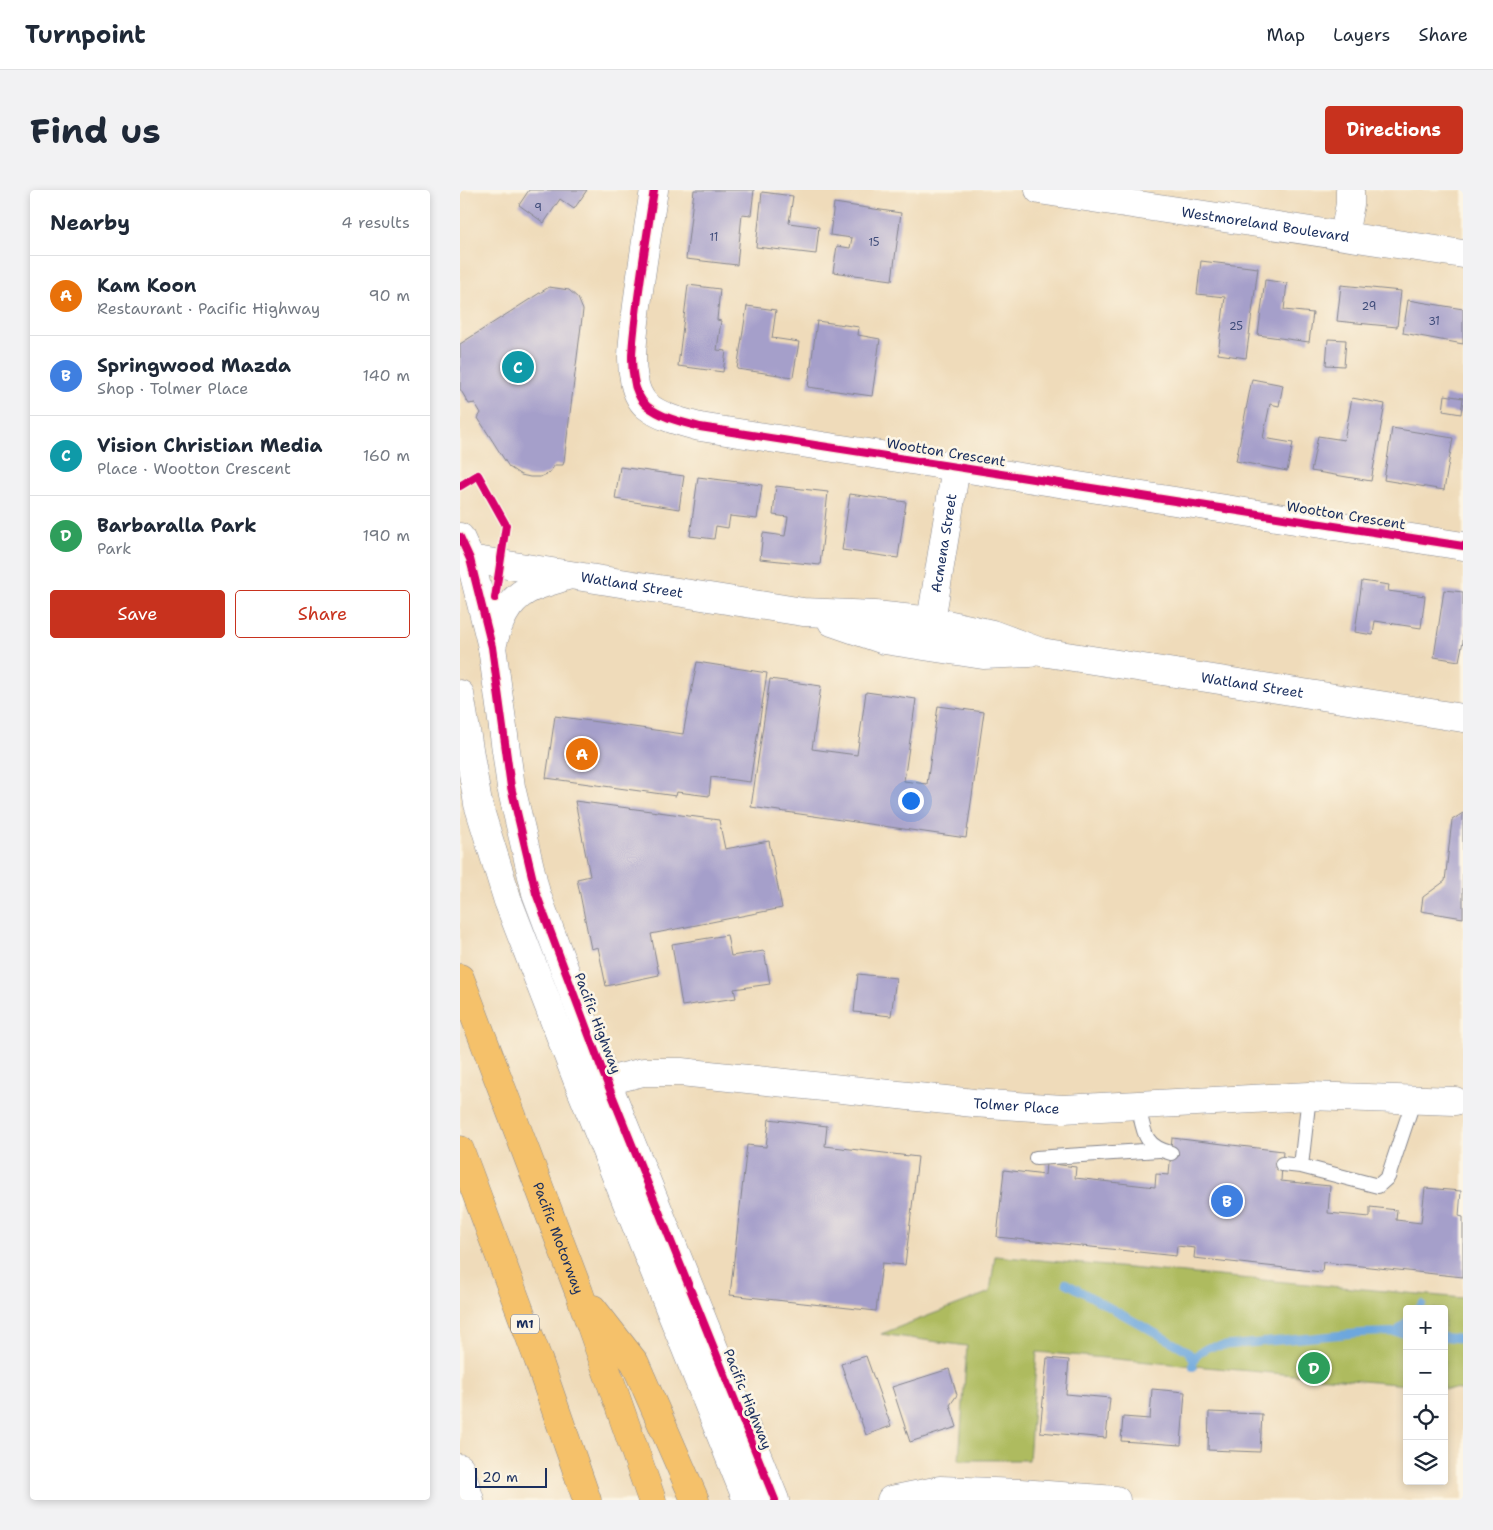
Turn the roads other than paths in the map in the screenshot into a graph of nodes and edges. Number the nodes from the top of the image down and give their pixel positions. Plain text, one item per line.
1 (654, 190) edge
2 (1039, 190) edge
3 (1350, 190) edge
4 (1344, 235) junction
5 (1463, 254) edge
6 (956, 467) junction
7 (1463, 546) edge
8 (463, 552) edge
9 (570, 575) junction
10 (803, 612) junction
11 (931, 621) junction
12 (492, 647) junction
13 (1041, 652) junction
14 (461, 706) edge
15 (1463, 718) edge
16 (460, 978) edge
17 (608, 1082) junction
18 (580, 1087) junction
19 (1308, 1096) junction
20 (1414, 1100) junction
21 (1455, 1101) dead end
22 (1138, 1104) junction
23 (460, 1150) edge
24 (1036, 1158) dead end
25 (1282, 1164) dead end
26 (1301, 1166) junction
27 (579, 1292) junction
28 (460, 1468) edge
29 (470, 1500) edge
30 (587, 1500) edge
31 (652, 1500) edge
32 (695, 1500) edge
33 (747, 1500) edge
34 (775, 1500) edge
35 (891, 1500) edge
36 (1116, 1500) edge

1 - 6 street, Wootton Crescent
2 - 4 street, Westmoreland Boulevard
3 - 4 street
4 - 5 street, Westmoreland Boulevard
6 - 7 street, Wootton Crescent
6 - 11 street, Acmena Street
8 - 9 street, Watland Street
8 - 12 street, Pacific Highway
9 - 10 street, Watland Street
9 - 12 street
10 - 11 street, Watland Street
10 - 13 street, Watland Street
11 - 13 street, Watland Street
12 - 17 street, Pacific Highway
13 - 15 street, Watland Street
14 - 18 street
16 - 27 highway, Pacific Motorway
17 - 18 street, Tolmer Place
17 - 22 street, Tolmer Place
17 - 34 street, Pacific Highway
18 - 33 street
19 - 20 street, Tolmer Place
19 - 22 street, Tolmer Place
19 - 26 lane
20 - 21 street, Tolmer Place
20 - 26 lane
22 - 24 lane
23 - 30 highway, M1
25 - 26 lane
27 - 31 highway, Pacific Motorway
27 - 32 highway
28 - 29 street
35 - 36 street

